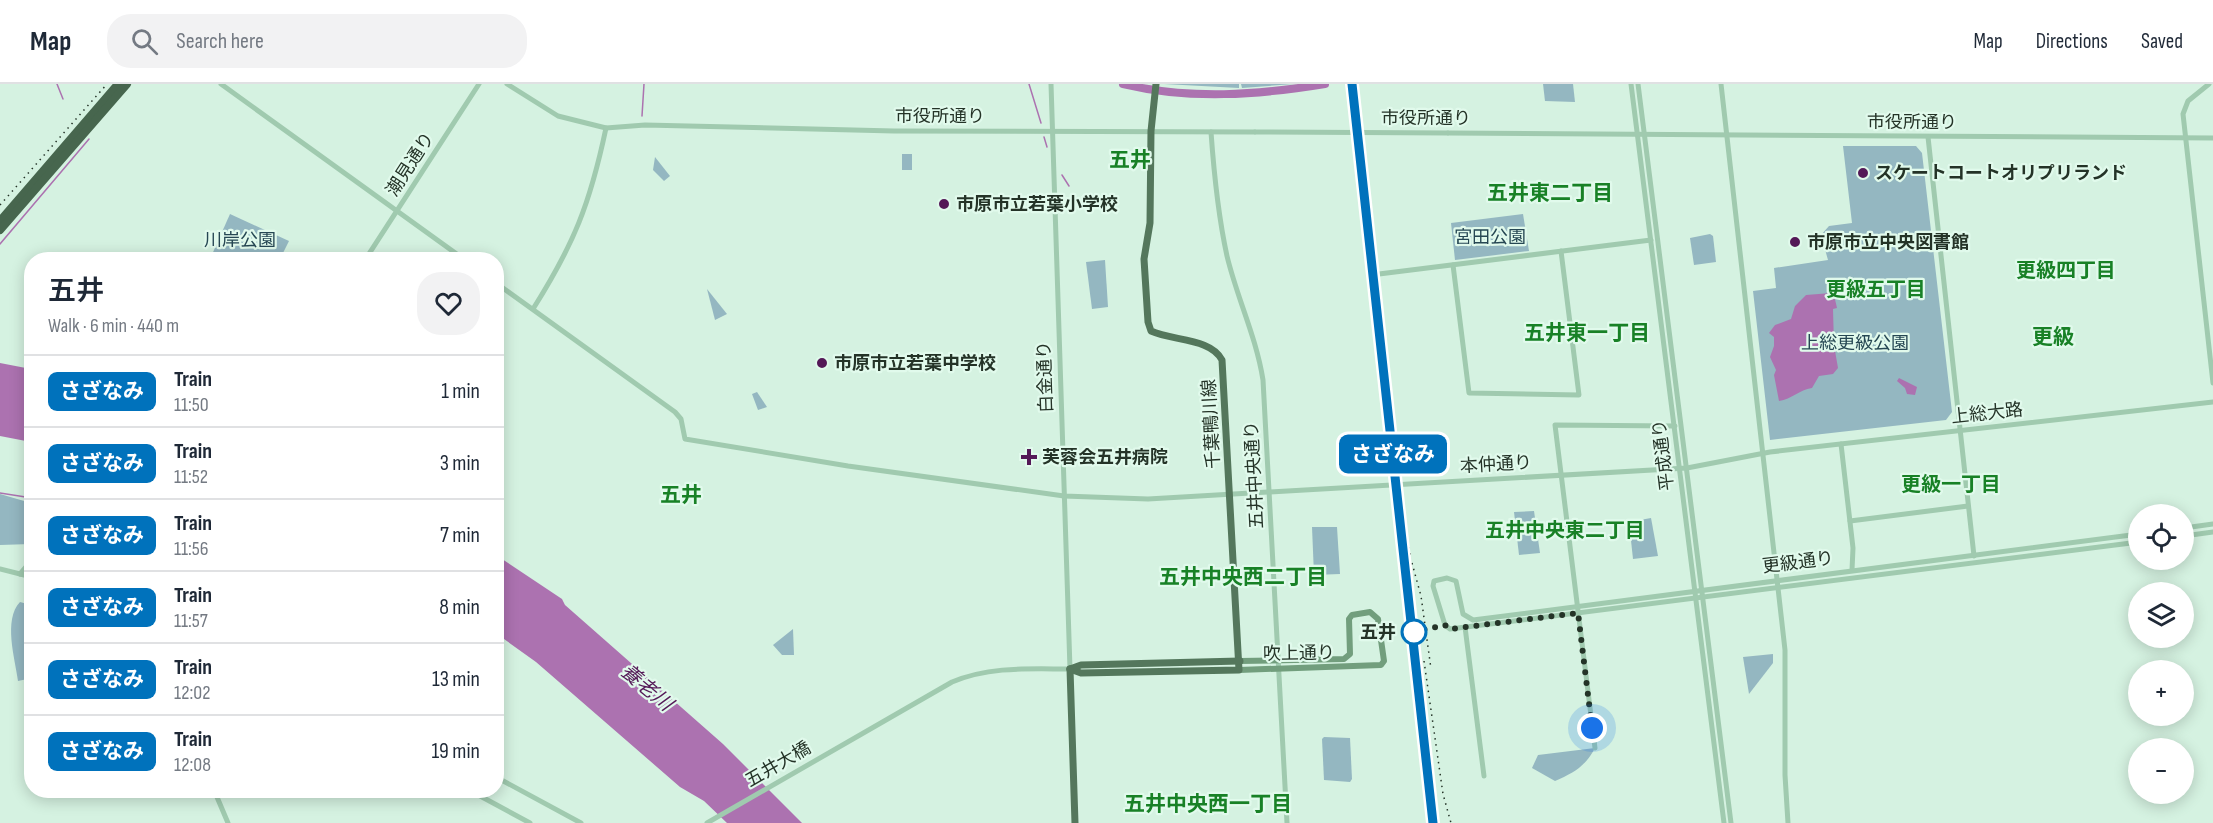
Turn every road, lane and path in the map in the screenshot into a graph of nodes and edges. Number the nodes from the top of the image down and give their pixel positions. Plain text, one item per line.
1 (118, 84) edge
2 (127, 84) edge
3 (221, 84) edge
4 (479, 84) edge
5 (507, 84) edge
6 (1051, 84) edge
7 (1156, 84) edge
8 (1631, 84) edge
9 (1638, 84) edge
10 (1720, 84) edge
11 (2209, 84) edge
12 (606, 128) junction
13 (1053, 130) junction
14 (1151, 131) junction
15 (1211, 132) junction
16 (1645, 134) junction
17 (1637, 135) junction
18 (1727, 136) junction
19 (1928, 137) junction
20 (2186, 138) junction
21 (2213, 138) edge
22 (398, 211) junction
23 (0, 221) edge
24 (0, 230) edge
25 (1651, 240) junction
26 (1561, 251) junction
27 (370, 252) edge
28 (454, 252) edge
29 (1453, 265) junction
30 (1379, 274) dead end
31 (504, 289) edge
32 (533, 309) junction
33 (2213, 382) edge
34 (2213, 402) edge
35 (1675, 426) junction
36 (1961, 430) junction
37 (1841, 444) junction
38 (1764, 453) junction
39 (1677, 468) junction
40 (1687, 468) junction
41 (1560, 475) junction
42 (1270, 491) junction
43 (1230, 494) junction
44 (1066, 496) junction
45 (1968, 507) junction
46 (1850, 520) junction
47 (2213, 524) edge
48 (2194, 527) edge
49 (2213, 532) edge
50 (2128, 535) edge
51 (2194, 535) edge
52 (2128, 543) edge
53 (1974, 555) junction
54 (1975, 563) junction
55 (0, 569) edge
56 (24, 569) edge
57 (1852, 570) junction
58 (20, 574) junction
59 (24, 575) edge
60 (1777, 579) junction
61 (1778, 588) junction
62 (1702, 589) junction
63 (1695, 590) junction
64 (1703, 597) junction
65 (1696, 598) junction
66 (1577, 605) junction
67 (1578, 613) junction
68 (1465, 627) junction
69 (1278, 659) junction
70 (1240, 661) junction
71 (1278, 667) junction
72 (1070, 669) junction
73 (1239, 670) junction
74 (865, 731) joint
75 (1595, 748) dead end
76 (1484, 776) dead end
77 (504, 781) edge
78 (217, 798) edge
79 (483, 798) edge
80 (228, 823) edge
81 (530, 823) edge
82 (581, 823) edge
83 (707, 823) edge
84 (1075, 823) edge
85 (1287, 823) edge
86 (1724, 823) edge
87 (1731, 823) edge
88 (1788, 823) edge

1 - 23 highway
2 - 24 highway
3 - 22 street
4 - 22 street, 潮見通り
5 - 12 street, 市役所通り
6 - 13 street, 白金通り
7 - 14 main road, 千葉鴨川線
8 - 17 street, 平成通り
9 - 16 street, 平成通り
10 - 18 street
11 - 20 street
12 - 13 street, 市役所通り
12 - 32 street
13 - 14 street, 市役所通り
13 - 44 street, 白金通り
14 - 15 street, 市役所通り
14 - 43 main road, 千葉鴨川線
15 - 17 street, 市役所通り, bridge
15 - 42 street, 五井中央通り
16 - 17 street, 市役所通り
16 - 18 street, 市役所通り
16 - 40 street, 平成通り
17 - 25 street, 平成通り
18 - 19 street, 市役所通り
18 - 38 street
19 - 20 street, 市役所通り
19 - 36 street
20 - 21 street, 市役所通り
20 - 33 street
22 - 27 street, 潮見通り
22 - 28 street
25 - 26 street
25 - 35 street, 平成通り
26 - 29 street
26 - 29 street
29 - 30 street
31 - 32 street
32 - 44 street, 本仲通り
34 - 36 street, 上総大路
35 - 39 street, 平成通り
35 - 41 street
36 - 37 street, 上総大路
36 - 45 street
37 - 38 street, 上総大路
37 - 46 street
38 - 40 street, 上総大路
38 - 60 street
39 - 40 street, 本仲通り
39 - 41 street, 本仲通り
39 - 63 street, 平成通り
40 - 62 street, 平成通り
41 - 42 street, 本仲通り
41 - 66 street
42 - 43 street, 本仲通り
42 - 69 street, 五井中央通り
43 - 44 street, 本仲通り
43 - 70 main road, 千葉鴨川線
44 - 72 street, 白金通り
45 - 46 street
45 - 53 street
46 - 57 street
47 - 48 street
49 - 51 street
50 - 53 street, 更級通り
52 - 54 street, 更級通り
53 - 54 street
53 - 57 street, 更級通り
54 - 61 street, 更級通り
55 - 58 street
56 - 58 street
57 - 60 street, 更級通り
58 - 59 street
60 - 61 street
60 - 62 street, 更級通り
61 - 64 street, 更級通り
61 - 88 street
62 - 63 street, 更級通り
62 - 64 street, 平成通り
63 - 65 street, 平成通り
63 - 66 street, 更級通り
64 - 65 street, 更級通り
64 - 87 street, 平成通り
65 - 67 street, 更級通り
65 - 86 street, 平成通り
66 - 67 street
66 - 68 street, 更級通り
67 - 68 street, 更級通り
67 - 75 street
68 - 76 street
69 - 70 main road, 吹上通り
69 - 71 street, 五井中央通り
69 - 71 main road, 吹上通り
70 - 72 main road, 吹上通り
70 - 73 main road, 千葉鴨川線
71 - 73 main road, 吹上通り
71 - 85 street, 五井中央通り
72 - 73 main road, 吹上通り
72 - 74 street, 吹上通り
72 - 84 main road
74 - 83 street, 五井大橋
77 - 82 street
78 - 80 street
79 - 81 street

